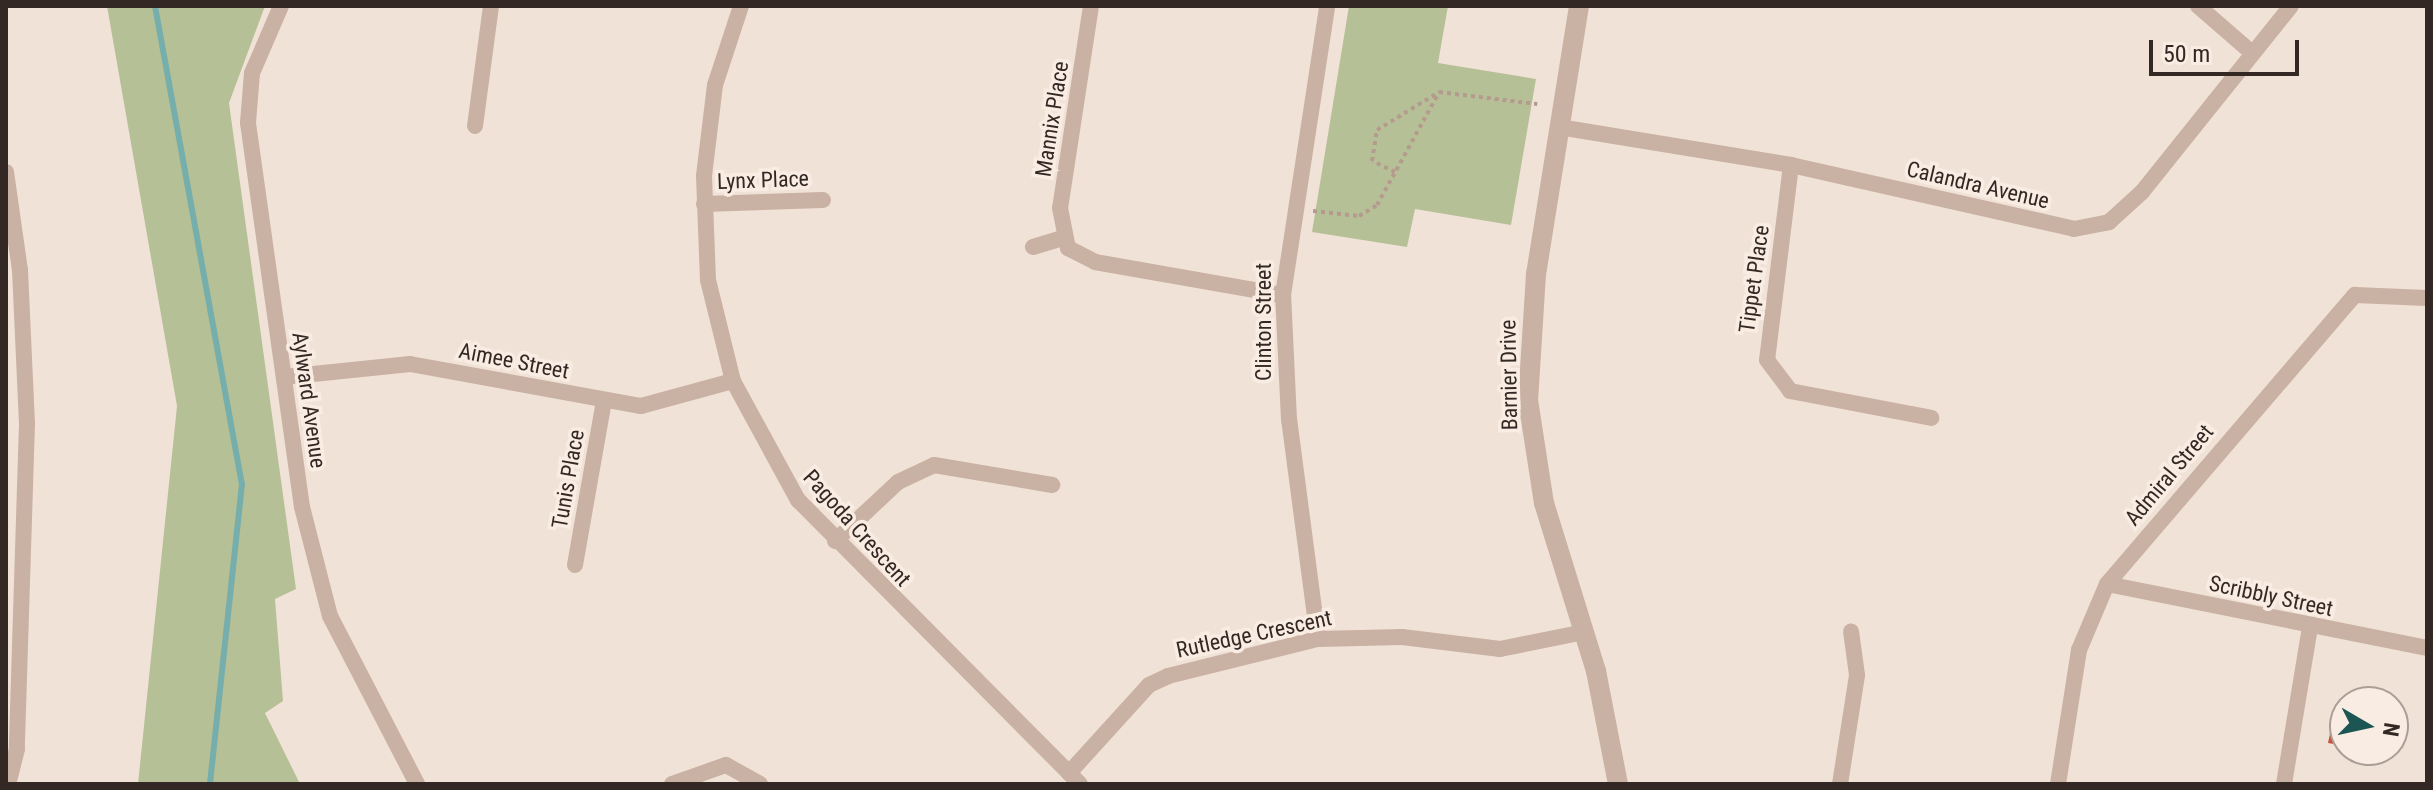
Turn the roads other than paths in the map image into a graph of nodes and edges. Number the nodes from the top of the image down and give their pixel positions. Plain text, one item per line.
1 (281, 6) edge
2 (491, 6) edge
3 (741, 6) edge
4 (1091, 6) edge
5 (1327, 6) edge
6 (1579, 6) edge
7 (2198, 6) edge
8 (2291, 6) edge
9 (2250, 51) junction
10 (475, 126) dead end
11 (1559, 127) junction
12 (1791, 165) junction
13 (6, 172) edge
14 (823, 200) dead end
15 (704, 204) junction
16 (1062, 238) junction
17 (1033, 247) dead end
18 (1283, 295) junction
19 (2427, 298) edge
20 (284, 377) junction
21 (733, 381) junction
22 (604, 401) junction
23 (1931, 418) dead end
24 (1052, 485) dead end
25 (835, 541) junction
26 (575, 565) dead end
27 (2107, 584) junction
28 (2310, 627) junction
29 (1851, 631) dead end
30 (1584, 632) junction
31 (1318, 639) junction
32 (2427, 648) edge
33 (1074, 779) edge
34 (8, 784) edge
35 (417, 784) edge
36 (672, 784) edge
37 (760, 784) edge
38 (1618, 784) edge
39 (1840, 784) edge
40 (2058, 784) edge
41 (2284, 784) edge

1 - 20 street, Aylward Avenue
2 - 10 street
3 - 15 street, Pagoda Crescent
4 - 16 street, Mannix Place
5 - 18 street, Clinton Street
6 - 11 street, Barnier Drive
7 - 9 street
8 - 9 street, Calandra Avenue
9 - 12 street, Calandra Avenue
11 - 12 street, Calandra Avenue
11 - 30 street, Barnier Drive
12 - 23 street, Tippet Place
13 - 34 street
14 - 15 street, Lynx Place
15 - 21 street, Pagoda Crescent
16 - 17 street
16 - 18 street
18 - 31 street, Clinton Street
19 - 27 street, Admiral Street
20 - 22 street, Aimee Street
20 - 35 street, Aylward Avenue
21 - 22 street, Aimee Street
21 - 25 street, Pagoda Crescent
22 - 26 street, Tunis Place
24 - 25 street
25 - 33 street, Pagoda Crescent
27 - 28 street, Scribbly Street
27 - 40 street, Admiral Street
28 - 32 street, Scribbly Street
28 - 41 street
29 - 39 street
30 - 31 street, Rutledge Crescent
30 - 38 street, Barnier Drive
31 - 33 street, Rutledge Crescent
36 - 37 street

